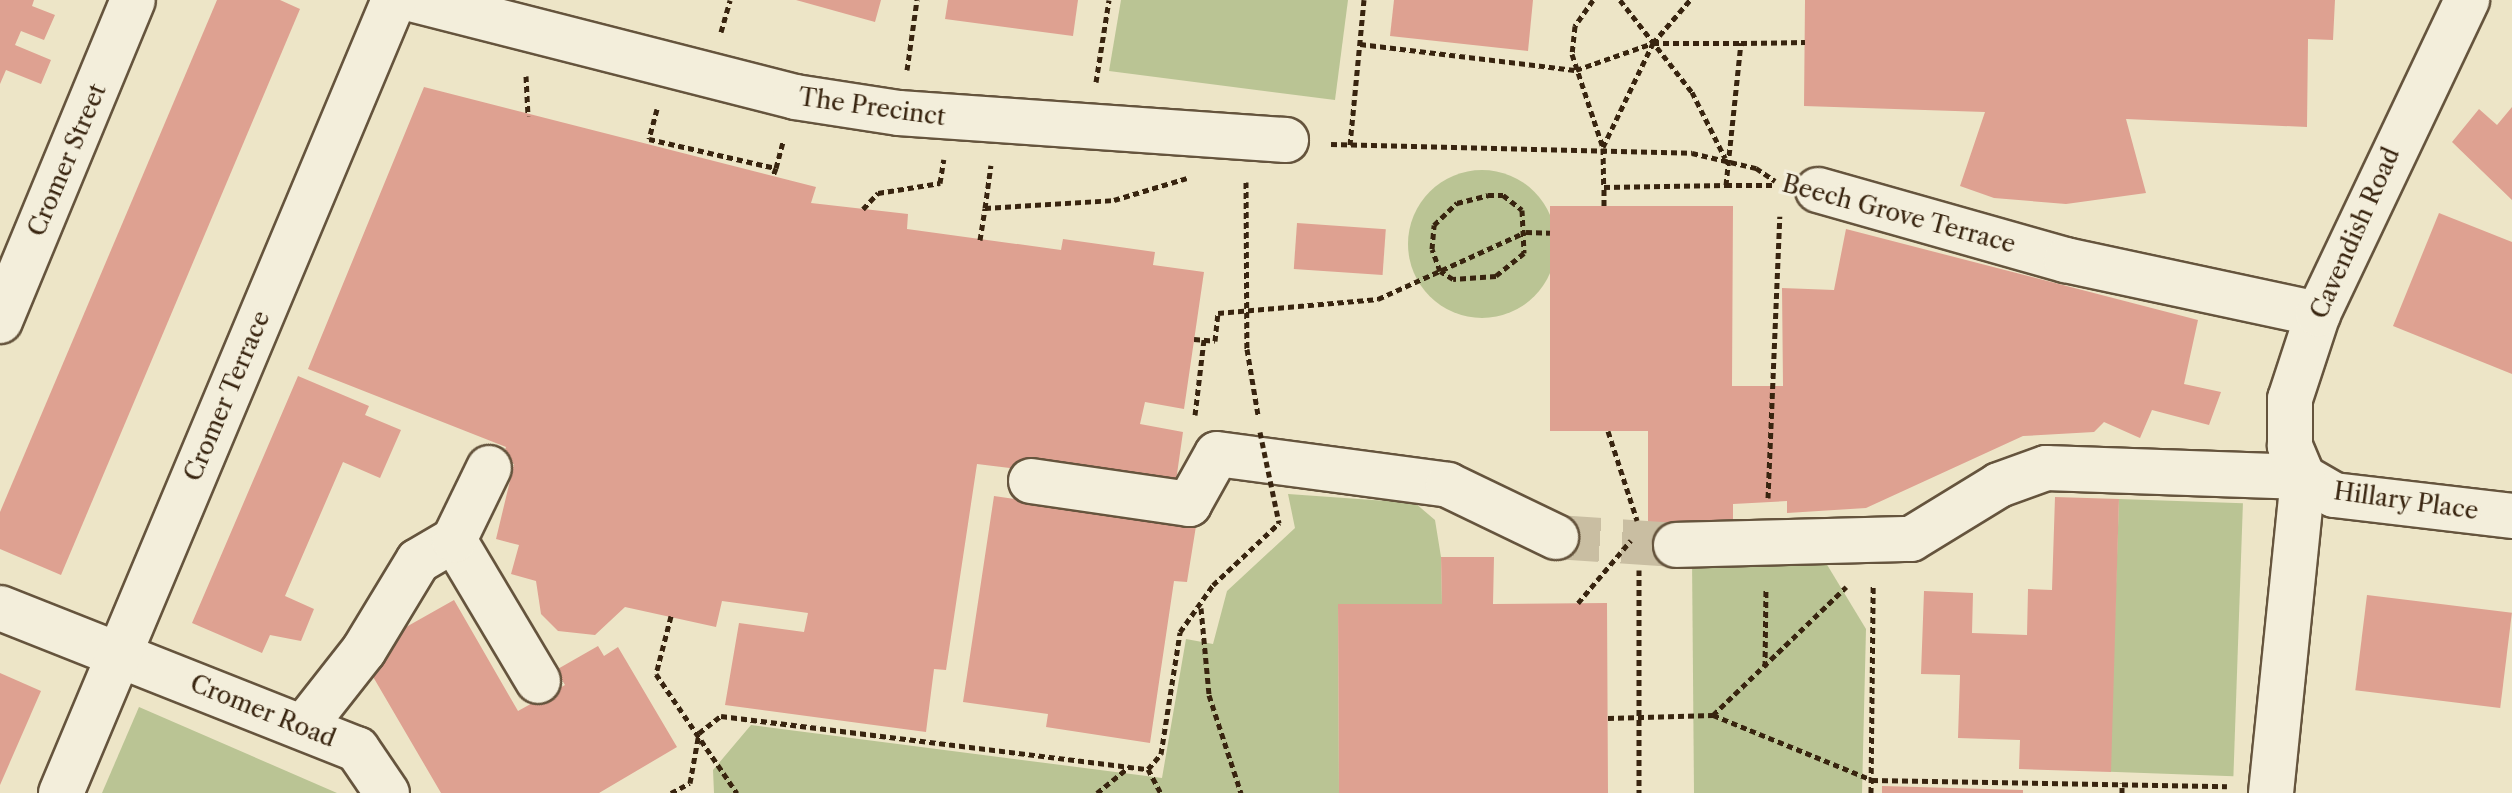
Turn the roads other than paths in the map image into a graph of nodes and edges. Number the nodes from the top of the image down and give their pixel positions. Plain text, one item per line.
1 (133, 0) edge
2 (394, 0) edge
3 (415, 0) edge
4 (2467, 0) edge
5 (1286, 140) road end
6 (1799, 188) road end
7 (2318, 314) junction
8 (0, 321) edge
9 (489, 468) dead end
10 (2303, 477) junction
11 (1031, 481) dead end
12 (2512, 516) edge
13 (1556, 537) tunnel mouth
14 (454, 540) junction
15 (1648, 545) tunnel mouth
16 (0, 608) edge
17 (118, 656) junction
18 (538, 681) dead end
19 (305, 725) junction
20 (2253, 791) edge
21 (61, 793) edge
22 (387, 793) edge

1 - 8 street, Cromer Street
2 - 17 street, Cromer Terrace
3 - 5 street, The Precinct
4 - 7 street, Cavendish Road
6 - 7 street, Beech Grove Terrace
7 - 10 street, Cavendish Road
9 - 14 street
10 - 12 street, Hillary Place
10 - 15 street
10 - 20 street
11 - 13 street
14 - 18 street
14 - 19 street
16 - 17 street, Cromer Road
17 - 19 street, Cromer Road
17 - 21 street, Cromer Terrace
19 - 22 street, Cromer Road

